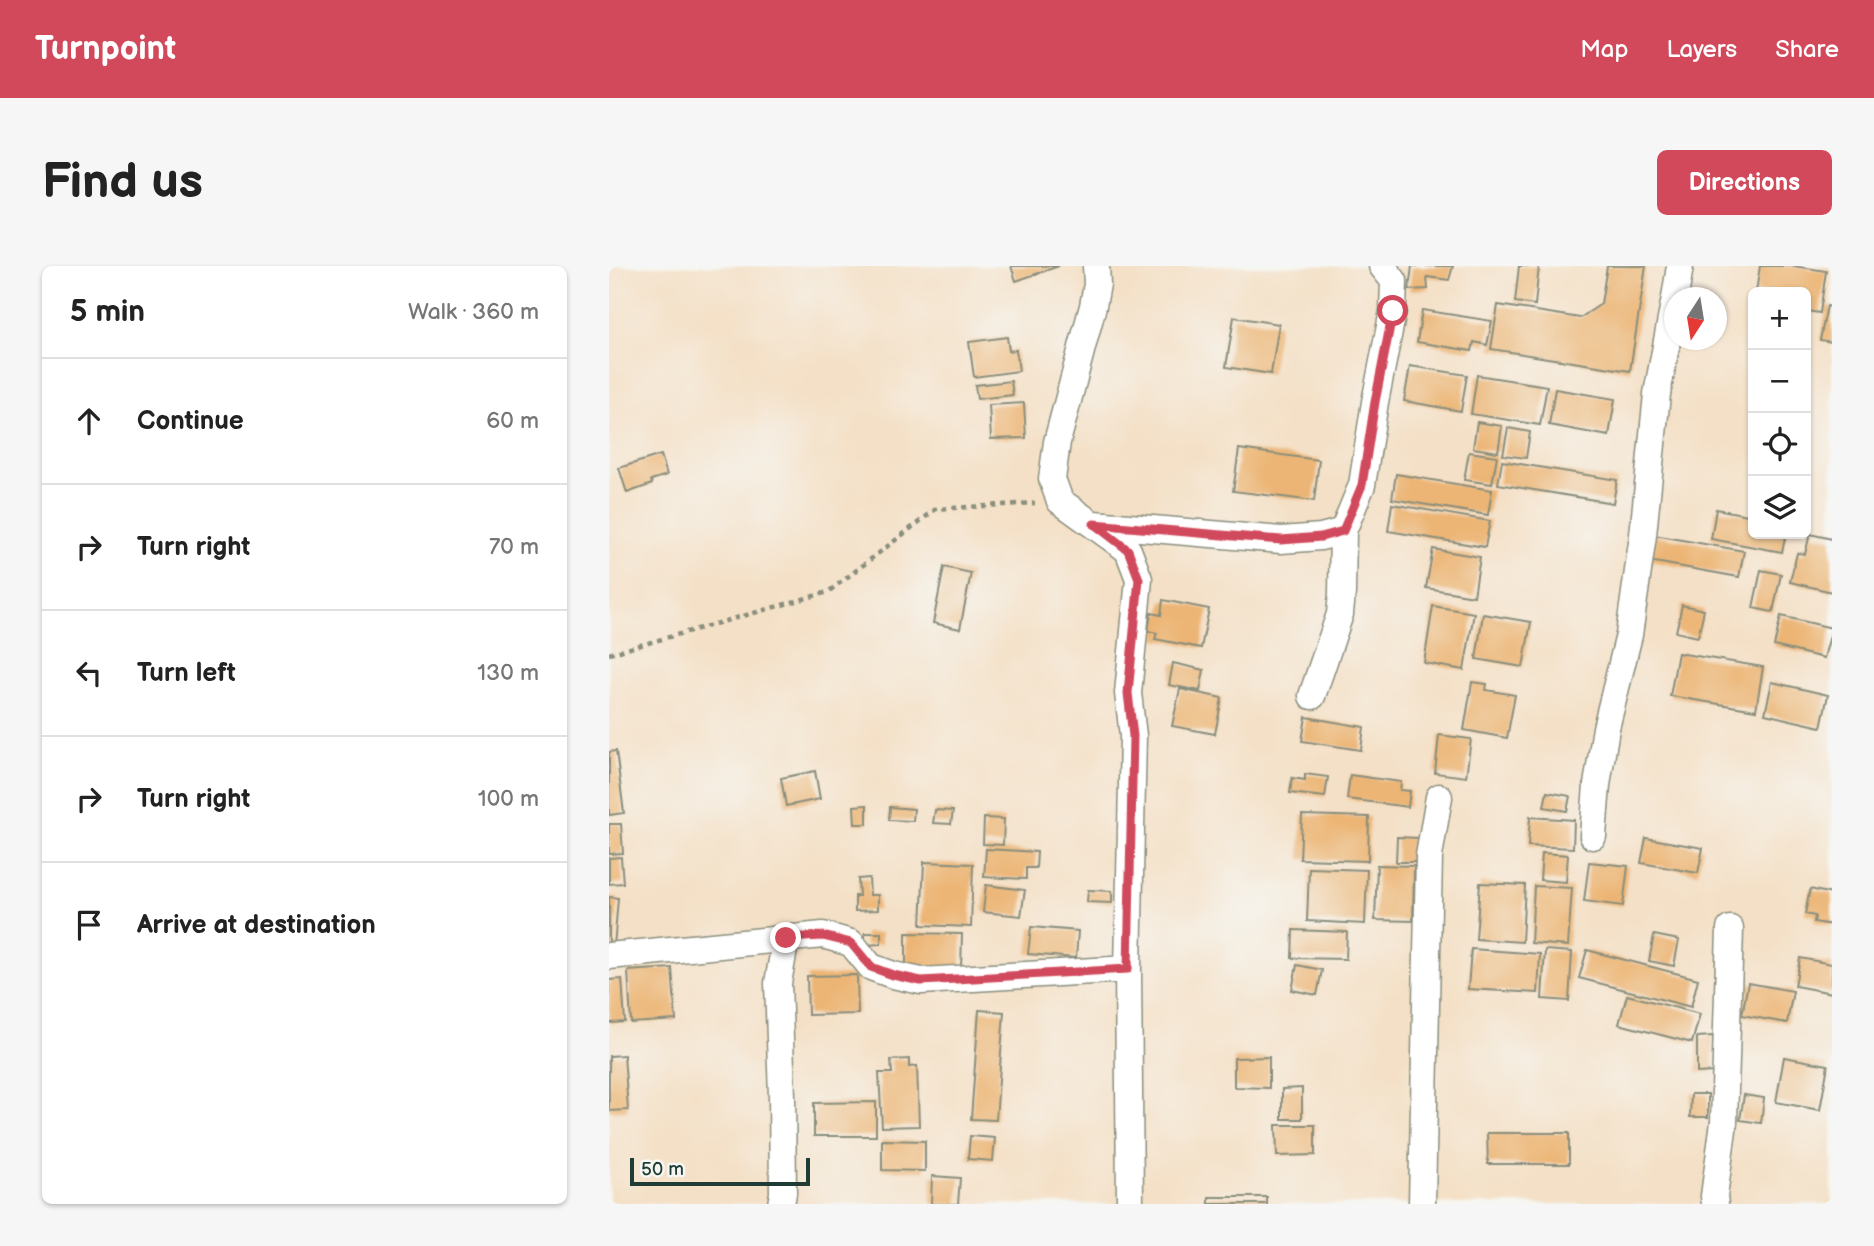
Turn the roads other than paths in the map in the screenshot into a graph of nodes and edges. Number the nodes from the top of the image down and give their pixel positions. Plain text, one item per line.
1 (1096, 266) edge
2 (1382, 266) edge
3 (1680, 266) edge
4 (1677, 287) edge
5 (1665, 350) edge
6 (1094, 524) junction
7 (1343, 531) junction
8 (1312, 696) dead end
9 (1439, 797) dead end
10 (1593, 836) dead end
11 (1730, 929) dead end
12 (786, 938) junction
13 (609, 956) edge
14 (1128, 969) junction
15 (781, 1204) edge
16 (1130, 1204) edge
17 (1422, 1204) edge
18 (1715, 1204) edge

1 - 6 street
2 - 7 street
3 - 4 street
5 - 10 street
6 - 7 street
6 - 14 street
7 - 8 street
9 - 17 street
11 - 18 street
12 - 13 street
12 - 14 street
12 - 15 street
14 - 16 street

